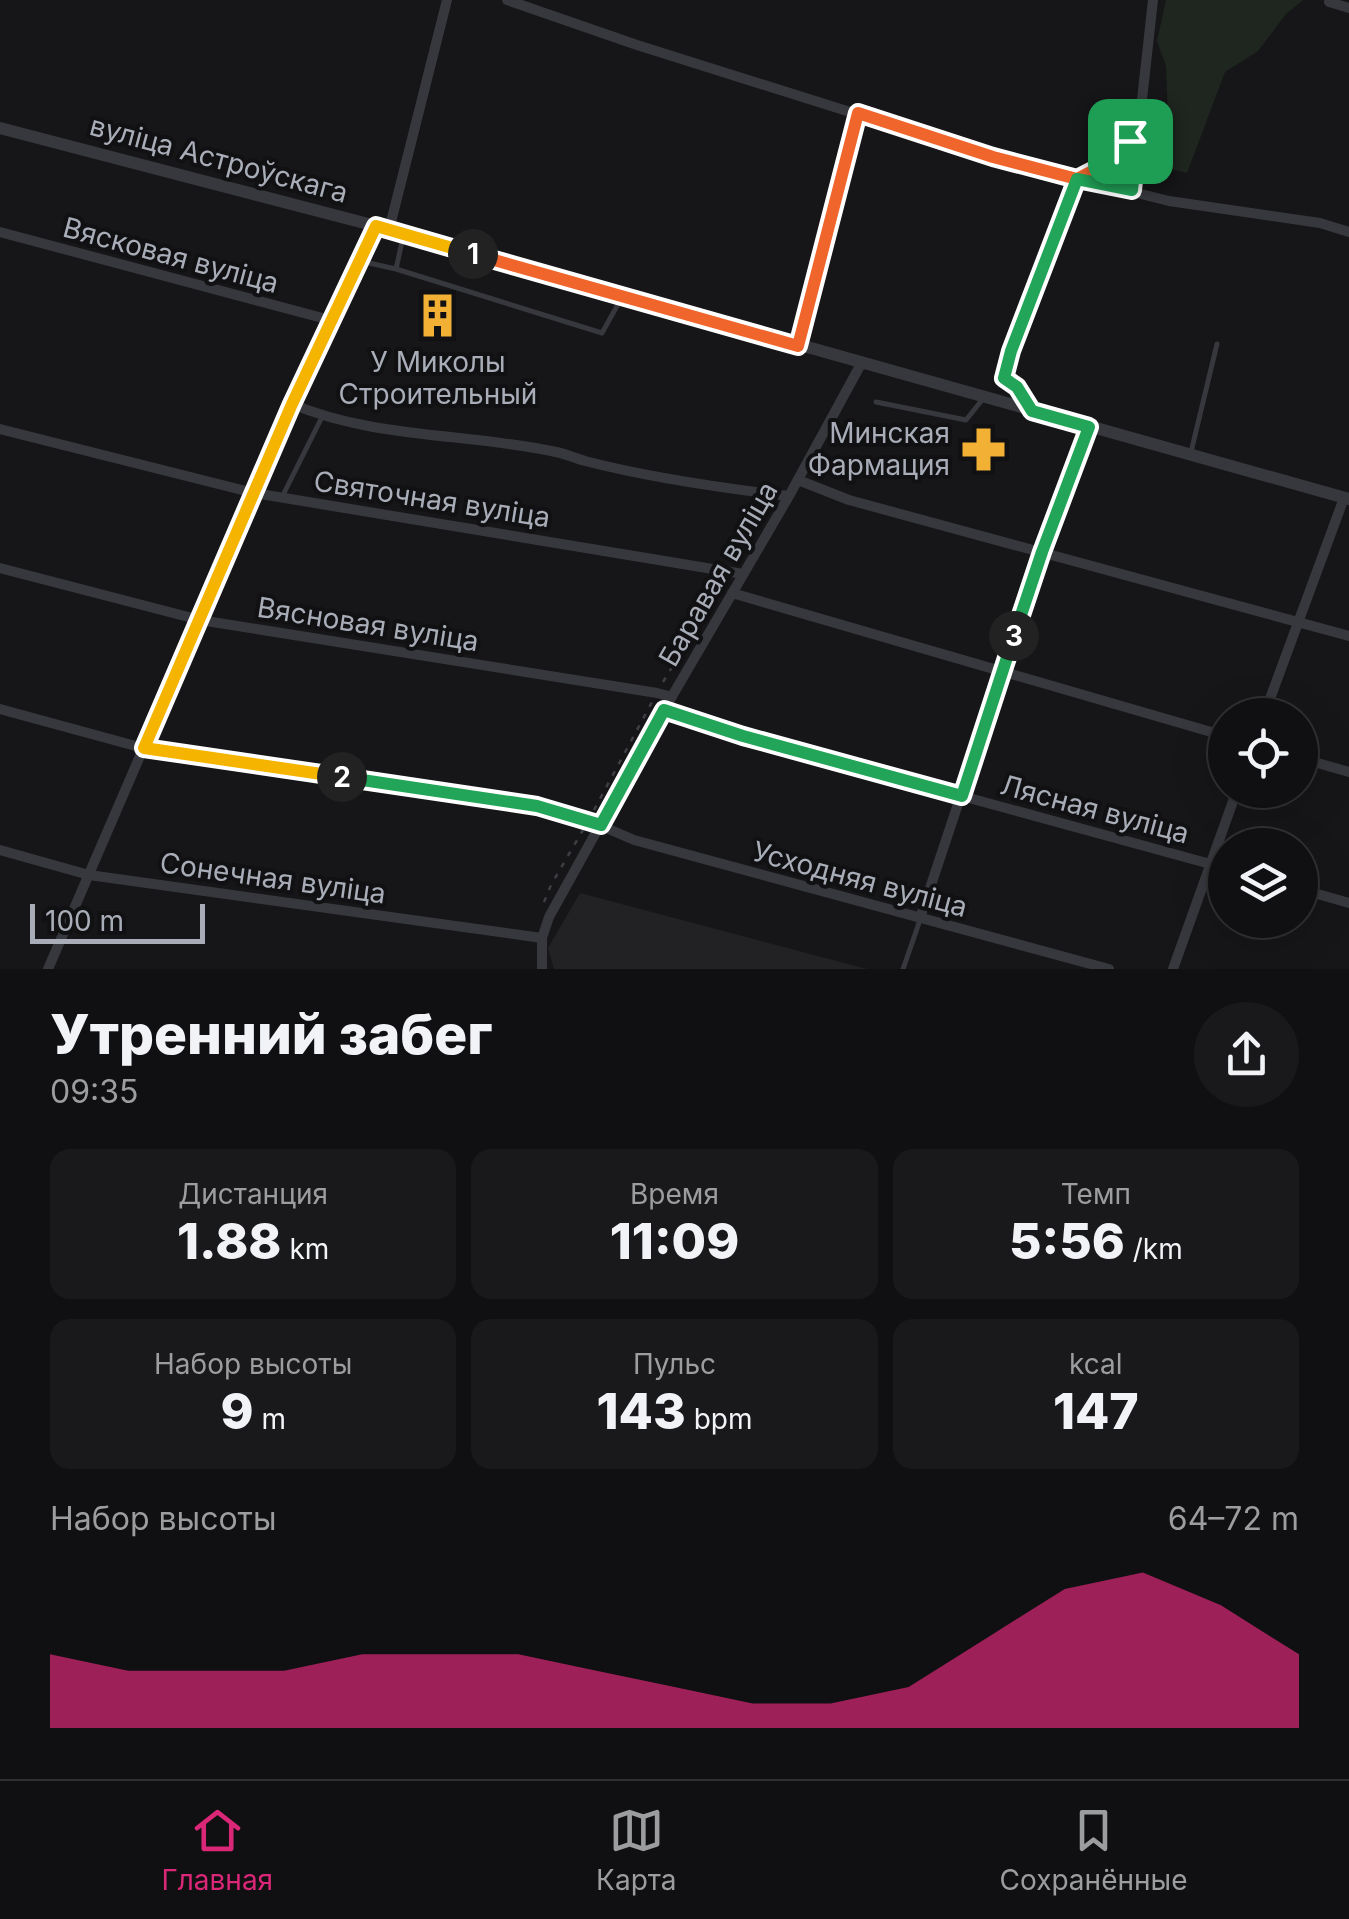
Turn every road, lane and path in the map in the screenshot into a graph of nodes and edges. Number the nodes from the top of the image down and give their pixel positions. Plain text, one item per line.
1 (448, 0) edge
2 (506, 0) edge
3 (1152, 0) edge
4 (1331, 1) edge
5 (1349, 8) edge
6 (858, 113) junction
7 (0, 128) edge
8 (1143, 131) junction
9 (1077, 179) junction
10 (1132, 190) junction
11 (1169, 201) junction
12 (389, 230) junction
13 (0, 232) edge
14 (1349, 232) edge
15 (359, 261) junction
16 (396, 269) junction
17 (622, 296) junction
18 (330, 320) junction
19 (1217, 344) dead end
20 (798, 346) junction
21 (861, 364) junction
22 (984, 398) junction
23 (876, 402) dead end
24 (292, 404) junction
25 (1032, 411) junction
26 (322, 417) junction
27 (1089, 427) junction
28 (0, 429) edge
29 (1190, 454) junction
30 (798, 480) junction
31 (254, 493) junction
32 (789, 496) junction
33 (282, 498) junction
34 (1346, 499) edge
35 (1042, 552) junction
36 (0, 568) edge
37 (743, 574) junction
38 (732, 593) junction
39 (200, 620) junction
40 (1299, 622) junction
41 (1349, 636) edge
42 (1002, 672) junction
43 (672, 697) junction
44 (1270, 698) edge
45 (0, 709) edge
46 (664, 710) junction
47 (1208, 731) edge
48 (144, 748) junction
49 (1318, 763) edge
50 (1349, 772) edge
51 (962, 796) junction
52 (601, 825) junction
53 (0, 850) edge
54 (1208, 864) edge
55 (88, 875) junction
56 (1208, 876) edge
57 (1318, 894) edge
58 (1349, 903) edge
59 (920, 918) junction
60 (542, 938) junction
61 (48, 969) edge
62 (542, 969) edge
63 (903, 969) edge
64 (1110, 969) edge
65 (1173, 969) edge

1 - 12 street
2 - 6 street
3 - 8 street
4 - 5 street
6 - 9 street
6 - 20 street
7 - 12 street, вуліца Астроўскага
8 - 9 path
8 - 10 street
8 - 11 path
9 - 10 street
9 - 25 path
10 - 11 street
11 - 14 street
12 - 15 street
12 - 16 lane
12 - 17 street, вуліца Астроўскага
13 - 18 street, Вясковая вуліца
15 - 16 lane
15 - 18 street
16 - 17 lane
17 - 20 street, вуліца Астроўскага
18 - 24 street
19 - 29 lane
20 - 21 street, вуліца Астроўскага
21 - 22 street, вуліца Астроўскага
21 - 30 street, Баравая вуліца
22 - 23 lane
22 - 25 street, вуліца Астроўскага
24 - 26 street
24 - 31 street
25 - 27 street, вуліца Астроўскага
26 - 32 street
26 - 33 lane
27 - 29 street, вуліца Астроўскага
27 - 35 street
28 - 31 street, Святочная вуліца
29 - 34 street, вуліца Астроўскага
30 - 32 street, Баравая вуліца
30 - 35 street
31 - 33 street, Святочная вуліца
31 - 39 street
32 - 37 street, Баравая вуліца
33 - 37 street, Святочная вуліца
34 - 40 street
35 - 40 street
35 - 42 street
36 - 39 street, Вясновая вуліца
37 - 38 street, Баравая вуліца
38 - 42 street
38 - 43 street, Баравая вуліца
39 - 43 street, Вясновая вуліца
39 - 48 street
40 - 41 street
40 - 44 street
42 - 47 street
42 - 51 street
43 - 46 street, Баравая вуліца
45 - 48 street, Усходняя вуліца
46 - 51 street, Лясная вуліца
46 - 52 street, Баравая вуліца
48 - 52 street, Усходняя вуліца
48 - 55 street
49 - 50 street
51 - 54 street, Лясная вуліца
51 - 59 street
52 - 59 street, Усходняя вуліца
52 - 60 street, Баравая вуліца
53 - 55 street, Сонечная вуліца
55 - 60 street, Сонечная вуліца
55 - 61 street
56 - 65 street
57 - 58 street
59 - 63 lane
59 - 64 street, Усходняя вуліца
60 - 62 street, Баравая вуліца

